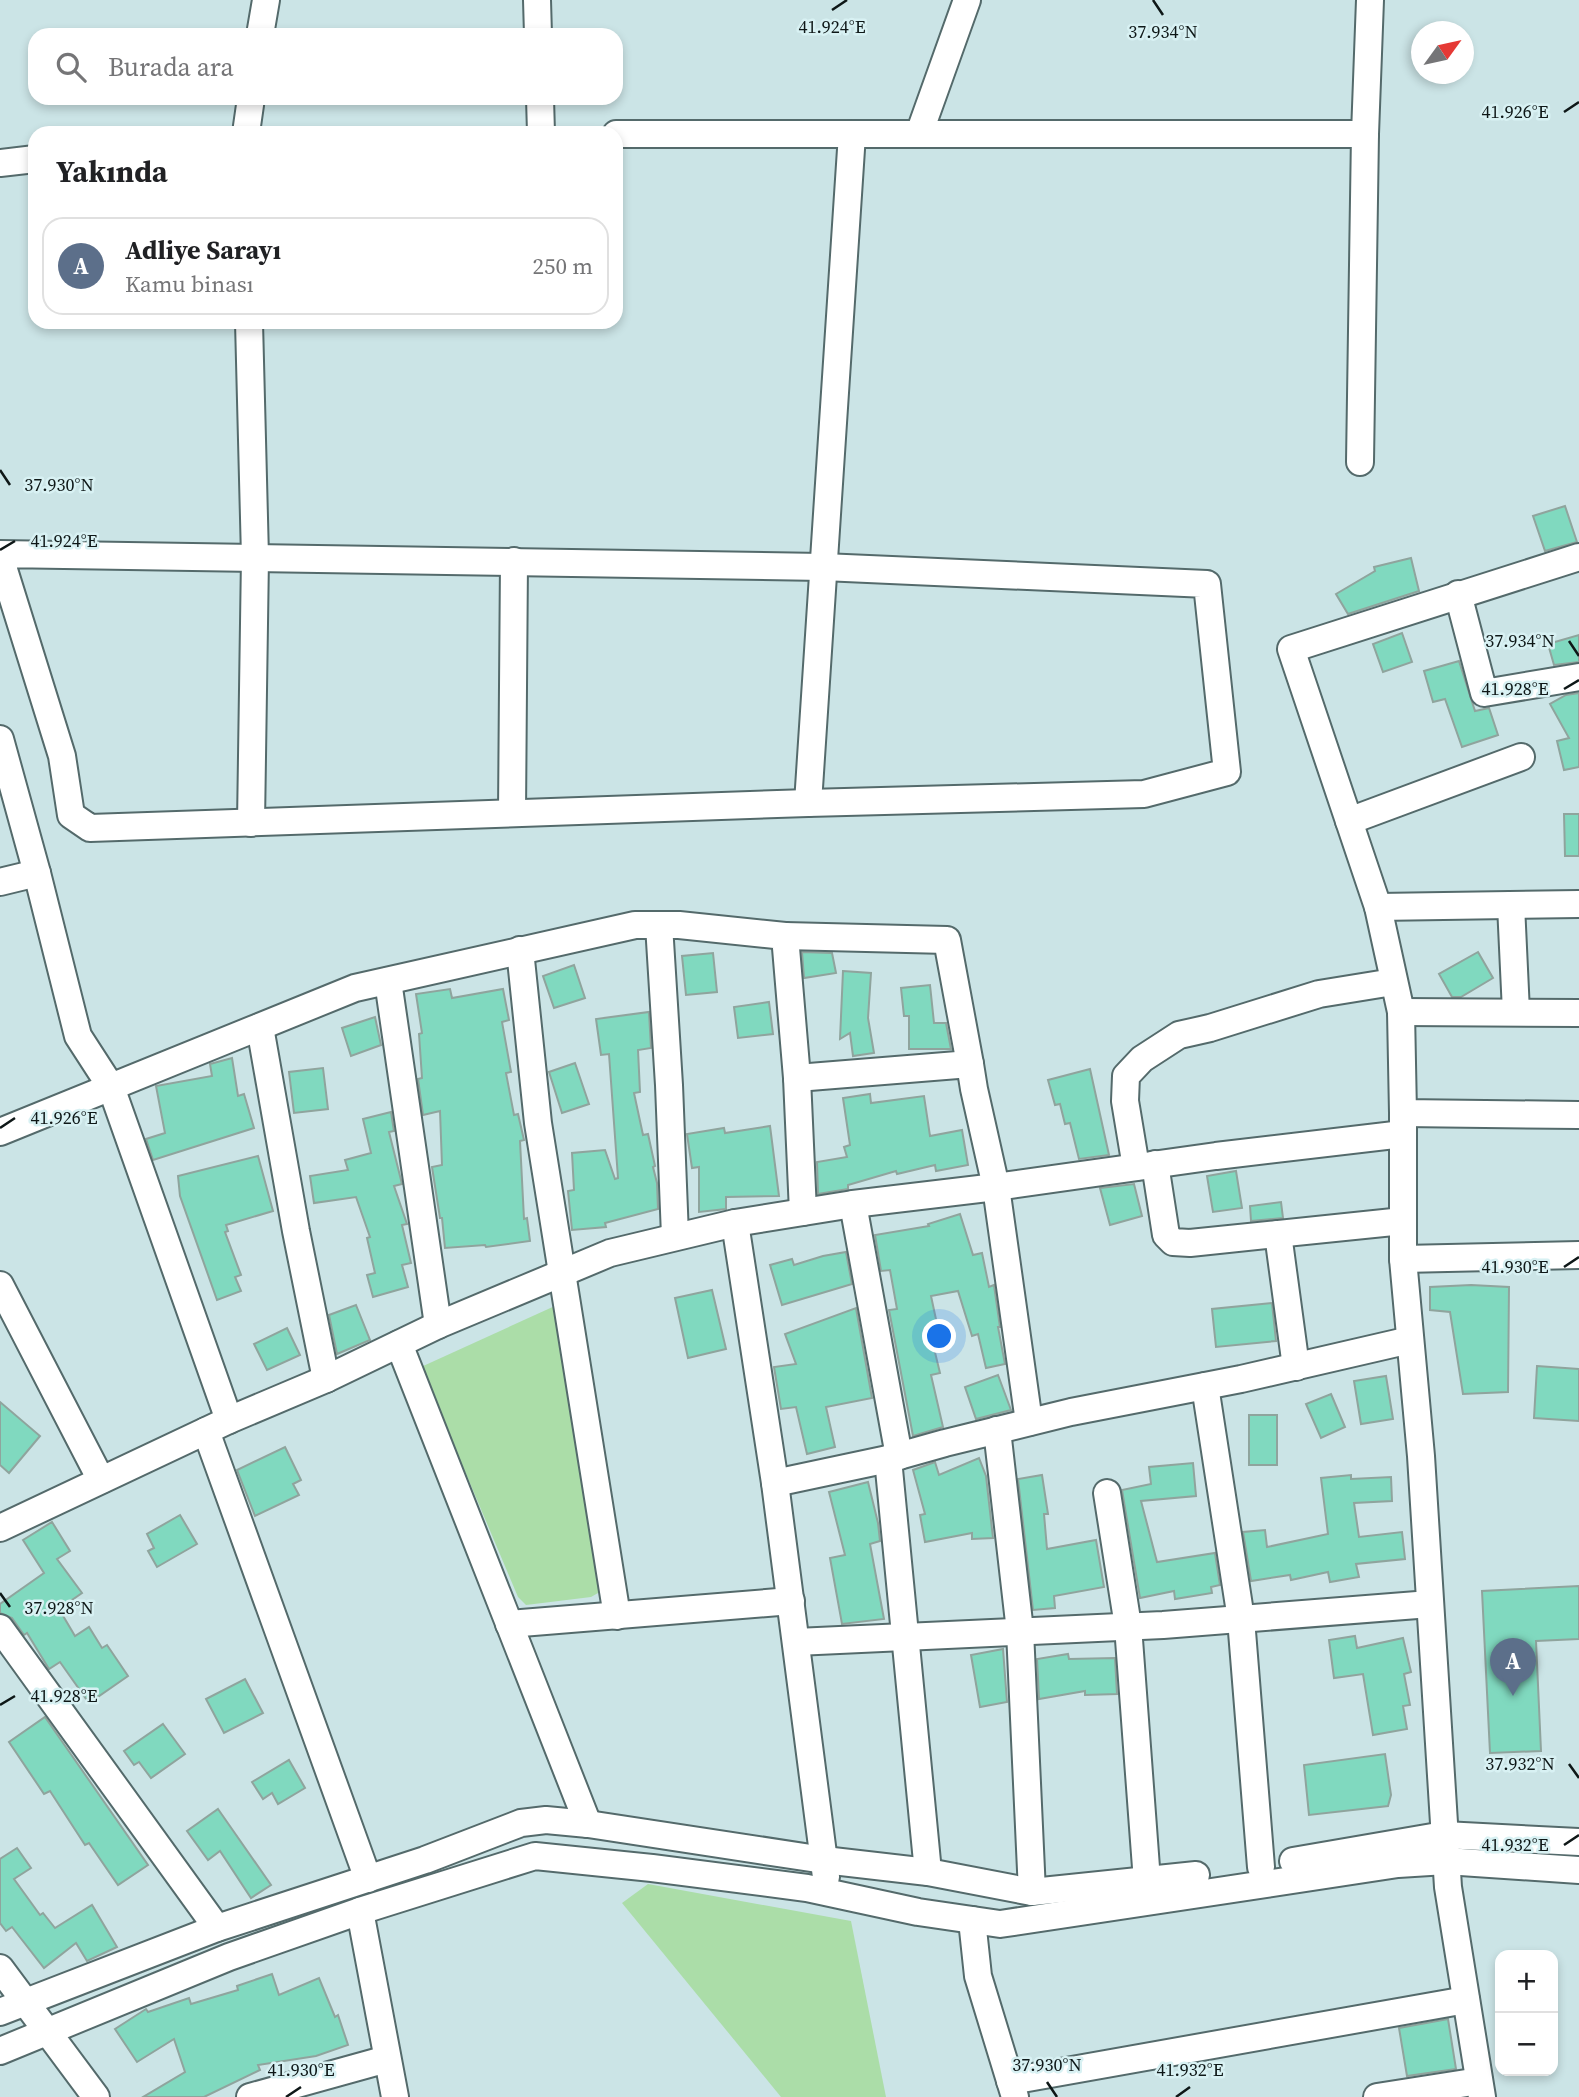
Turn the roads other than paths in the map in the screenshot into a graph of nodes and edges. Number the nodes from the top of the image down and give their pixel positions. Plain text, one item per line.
1 (266, 0) edge
2 (537, 0) edge
3 (968, 0) edge
4 (1370, 0) edge
5 (261, 28) edge
6 (538, 28) edge
7 (250, 105) edge
8 (540, 105) edge
9 (247, 126) edge
10 (541, 126) edge
11 (623, 134) edge
12 (852, 134) junction
13 (919, 134) junction
14 (1365, 134) junction
15 (28, 160) edge
16 (0, 163) edge
17 (249, 329) edge
18 (1360, 462) dead end
19 (0, 555) edge
20 (255, 557) junction
21 (1579, 557) edge
22 (514, 561) junction
23 (823, 567) junction
24 (1458, 594) junction
25 (1579, 677) edge
26 (0, 738) edge
27 (1521, 757) dead end
28 (808, 803) junction
29 (512, 813) junction
30 (1349, 821) junction
31 (251, 822) junction
32 (37, 873) junction
33 (0, 882) edge
34 (1579, 904) edge
35 (1511, 905) junction
36 (1378, 907) junction
37 (659, 925) junction
38 (785, 936) junction
39 (520, 950) junction
40 (388, 981) junction
41 (1393, 982) junction
42 (1401, 1012) junction
43 (1516, 1012) junction
44 (1579, 1013) edge
45 (260, 1027) junction
46 (970, 1065) junction
47 (797, 1078) junction
48 (111, 1087) junction
49 (1579, 1115) edge
50 (1403, 1124) junction
51 (0, 1132) edge
52 (1145, 1166) junction
53 (996, 1187) junction
54 (853, 1203) junction
55 (803, 1212) junction
56 (1403, 1221) junction
57 (735, 1223) junction
58 (1278, 1234) junction
59 (675, 1236) junction
60 (1579, 1255) edge
61 (1402, 1259) junction
62 (564, 1272) junction
63 (0, 1285) edge
64 (438, 1325) junction
65 (1410, 1340) junction
66 (399, 1344) junction
67 (1296, 1367) junction
68 (326, 1379) junction
69 (1205, 1386) junction
70 (1029, 1422) junction
71 (218, 1425) junction
72 (998, 1430) junction
73 (893, 1458) junction
74 (101, 1480) junction
75 (775, 1483) junction
76 (1107, 1493) dead end
77 (0, 1528) edge
78 (791, 1601) junction
79 (1430, 1604) junction
80 (617, 1616) junction
81 (1241, 1619) junction
82 (509, 1624) junction
83 (1129, 1626) junction
84 (0, 1628) edge
85 (1020, 1631) junction
86 (904, 1637) junction
87 (796, 1642) junction
88 (588, 1824) junction
89 (1444, 1835) junction
90 (1579, 1842) edge
91 (824, 1860) junction
92 (1446, 1861) junction
93 (1261, 1867) junction
94 (1579, 1870) edge
95 (928, 1872) junction
96 (368, 1879) junction
97 (1147, 1881) junction
98 (828, 1892) junction
99 (1032, 1892) junction
100 (360, 1911) junction
101 (972, 1920) junction
102 (217, 1928) junction
103 (0, 1968) edge
104 (1466, 2000) junction
105 (25, 2003) junction
106 (0, 2012) edge
107 (48, 2030) junction
108 (0, 2051) edge
109 (387, 2059) junction
110 (1013, 2089) edge
111 (1480, 2089) edge
112 (96, 2097) edge
113 (250, 2097) edge
114 (395, 2097) edge
115 (1377, 2097) edge

1 - 5 street
2 - 6 street
3 - 13 street
4 - 14 street
7 - 9 street
8 - 10 street
11 - 12 street
12 - 13 street
12 - 23 street
13 - 14 street
14 - 18 street
15 - 16 street
17 - 20 street
19 - 20 street
19 - 31 street
20 - 22 street
20 - 31 street
21 - 24 street
22 - 23 street
22 - 29 street
23 - 28 street
23 - 28 street
24 - 25 street
24 - 30 street
26 - 32 street
27 - 30 street
28 - 29 street
29 - 31 street
30 - 36 street
32 - 33 street
32 - 48 street
34 - 35 street
35 - 36 street
35 - 43 street
36 - 41 street
37 - 38 street
37 - 39 street
37 - 59 street
38 - 46 street
38 - 47 street
39 - 40 street
39 - 62 street
40 - 45 street
40 - 64 street
41 - 42 street
41 - 52 street
42 - 43 street
42 - 50 street
43 - 44 street
45 - 48 street
45 - 68 street
46 - 47 street
46 - 53 street
47 - 55 street
48 - 51 street
48 - 71 street
49 - 50 street
50 - 52 street
50 - 56 street
52 - 53 street
52 - 58 street
53 - 54 street
53 - 70 street
54 - 55 street
54 - 73 street
55 - 57 street
56 - 58 street
56 - 61 street
57 - 59 street
57 - 75 street
58 - 67 street
59 - 62 street
60 - 61 street
61 - 65 street
62 - 64 street
62 - 80 street
63 - 74 street
64 - 66 street
65 - 67 street
65 - 79 street
66 - 68 street
66 - 82 street
67 - 69 street
68 - 71 street
69 - 70 street
69 - 81 street
70 - 72 street
71 - 74 street
71 - 96 street
72 - 73 street
72 - 85 street
73 - 75 street
73 - 86 street
74 - 77 street
75 - 78 street
76 - 83 street
78 - 80 street
78 - 87 street
79 - 81 street
79 - 89 street
80 - 82 street
81 - 83 street
81 - 93 street
82 - 88 street
83 - 85 street
83 - 97 street
84 - 102 street
85 - 86 street
85 - 99 street
86 - 87 street
86 - 95 street
87 - 91 street
88 - 91 street
88 - 96 street
89 - 90 street
89 - 92 street
89 - 93 street
91 - 95 street
91 - 98 street
92 - 94 street
92 - 101 street
92 - 104 street
93 - 97 street
95 - 99 street
96 - 102 street
97 - 99 street
98 - 100 street
98 - 101 street
100 - 107 street
100 - 109 street
101 - 110 street
102 - 105 street
103 - 105 street
104 - 110 street
104 - 111 street
105 - 106 street
105 - 107 street
107 - 108 street
107 - 112 street
109 - 113 street
109 - 114 street
111 - 115 street

